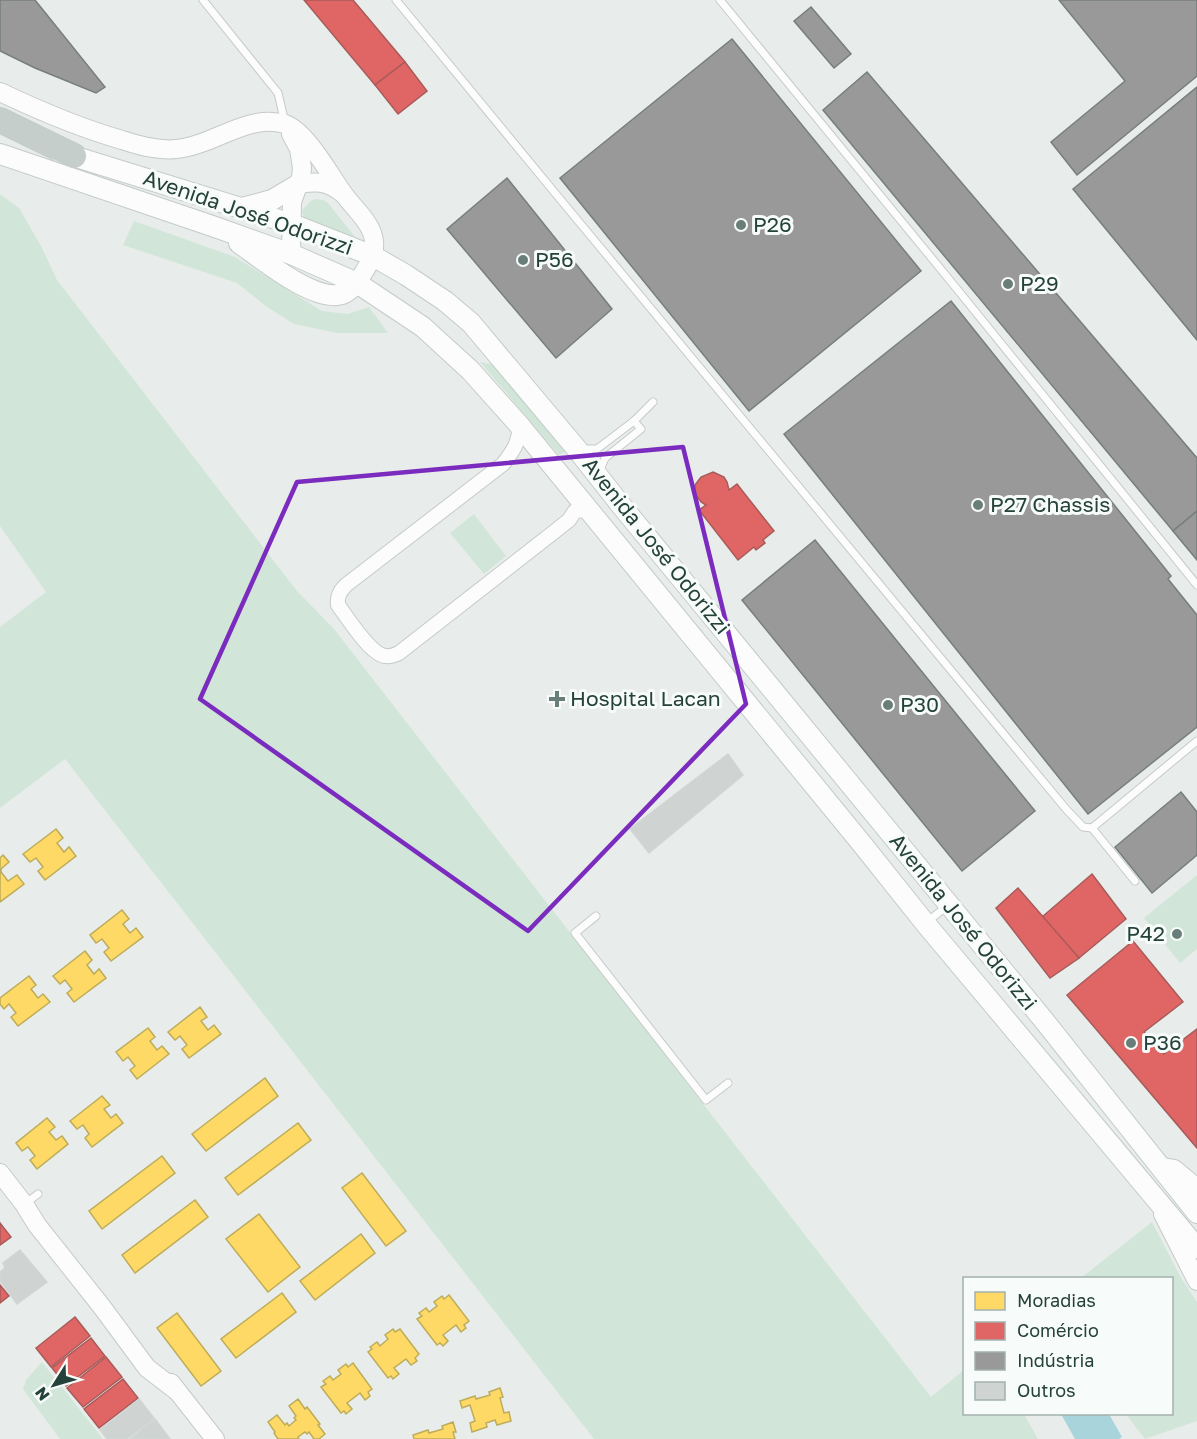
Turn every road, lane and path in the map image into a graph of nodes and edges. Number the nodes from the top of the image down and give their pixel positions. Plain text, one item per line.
1 (203, 0) edge
2 (396, 0) edge
3 (720, 0) edge
4 (0, 92) edge
5 (0, 120) edge
6 (285, 125) junction
7 (0, 132) edge
8 (0, 154) edge
9 (74, 156) junction
10 (299, 184) junction
11 (343, 194) junction
12 (242, 208) junction
13 (292, 224) junction
14 (215, 226) junction
15 (291, 255) junction
16 (373, 256) junction
17 (357, 283) junction
18 (653, 402) dead end
19 (634, 421) junction
20 (520, 426) junction
21 (576, 448) junction
22 (597, 449) junction
23 (602, 467) junction
24 (589, 510) junction
25 (1197, 585) edge
26 (1197, 741) edge
27 (1092, 828) junction
28 (1135, 881) dead end
29 (948, 904) junction
30 (596, 915) dead end
31 (925, 923) junction
32 (728, 1083) dead end
33 (1161, 1167) junction
34 (0, 1173) edge
35 (1197, 1188) edge
36 (1152, 1194) junction
37 (1197, 1213) edge
38 (1197, 1248) edge
39 (1197, 1281) edge
40 (102, 1307) junction
41 (177, 1391) junction
42 (215, 1439) edge

1 - 6 lane
2 - 27 lane
3 - 25 lane
4 - 6 street
5 - 9 highway
6 - 10 street
6 - 11 street
7 - 9 main road, Avenida José Odorizzi
8 - 14 main road, Avenida José Odorizzi
9 - 12 main road, Avenida José Odorizzi
10 - 11 street
10 - 12 main road
10 - 13 street
11 - 16 street
12 - 13 main road, Avenida José Odorizzi
13 - 15 street
13 - 16 main road, Avenida José Odorizzi
14 - 15 main road, Avenida José Odorizzi
14 - 17 main road
15 - 17 main road, Avenida José Odorizzi
16 - 17 street
16 - 21 main road, Avenida José Odorizzi
17 - 20 main road, Avenida José Odorizzi
18 - 19 lane
19 - 22 lane
19 - 23 lane
20 - 24 main road, Avenida José Odorizzi
20 - 24 street
21 - 22 lane
21 - 23 main road, Avenida José Odorizzi
22 - 23 lane
23 - 29 main road, Avenida José Odorizzi
24 - 31 main road, Avenida José Odorizzi
26 - 27 lane
27 - 28 lane
29 - 31 lane
29 - 33 main road, Avenida José Odorizzi
30 - 32 lane
31 - 36 main road, Avenida José Odorizzi
33 - 35 street, Avenida José Odorizzi
33 - 37 main road, Avenida José Odorizzi
34 - 40 street
36 - 38 main road, Avenida José Odorizzi
36 - 39 street, Avenida José Odorizzi
40 - 41 street
40 - 41 street
41 - 42 street

